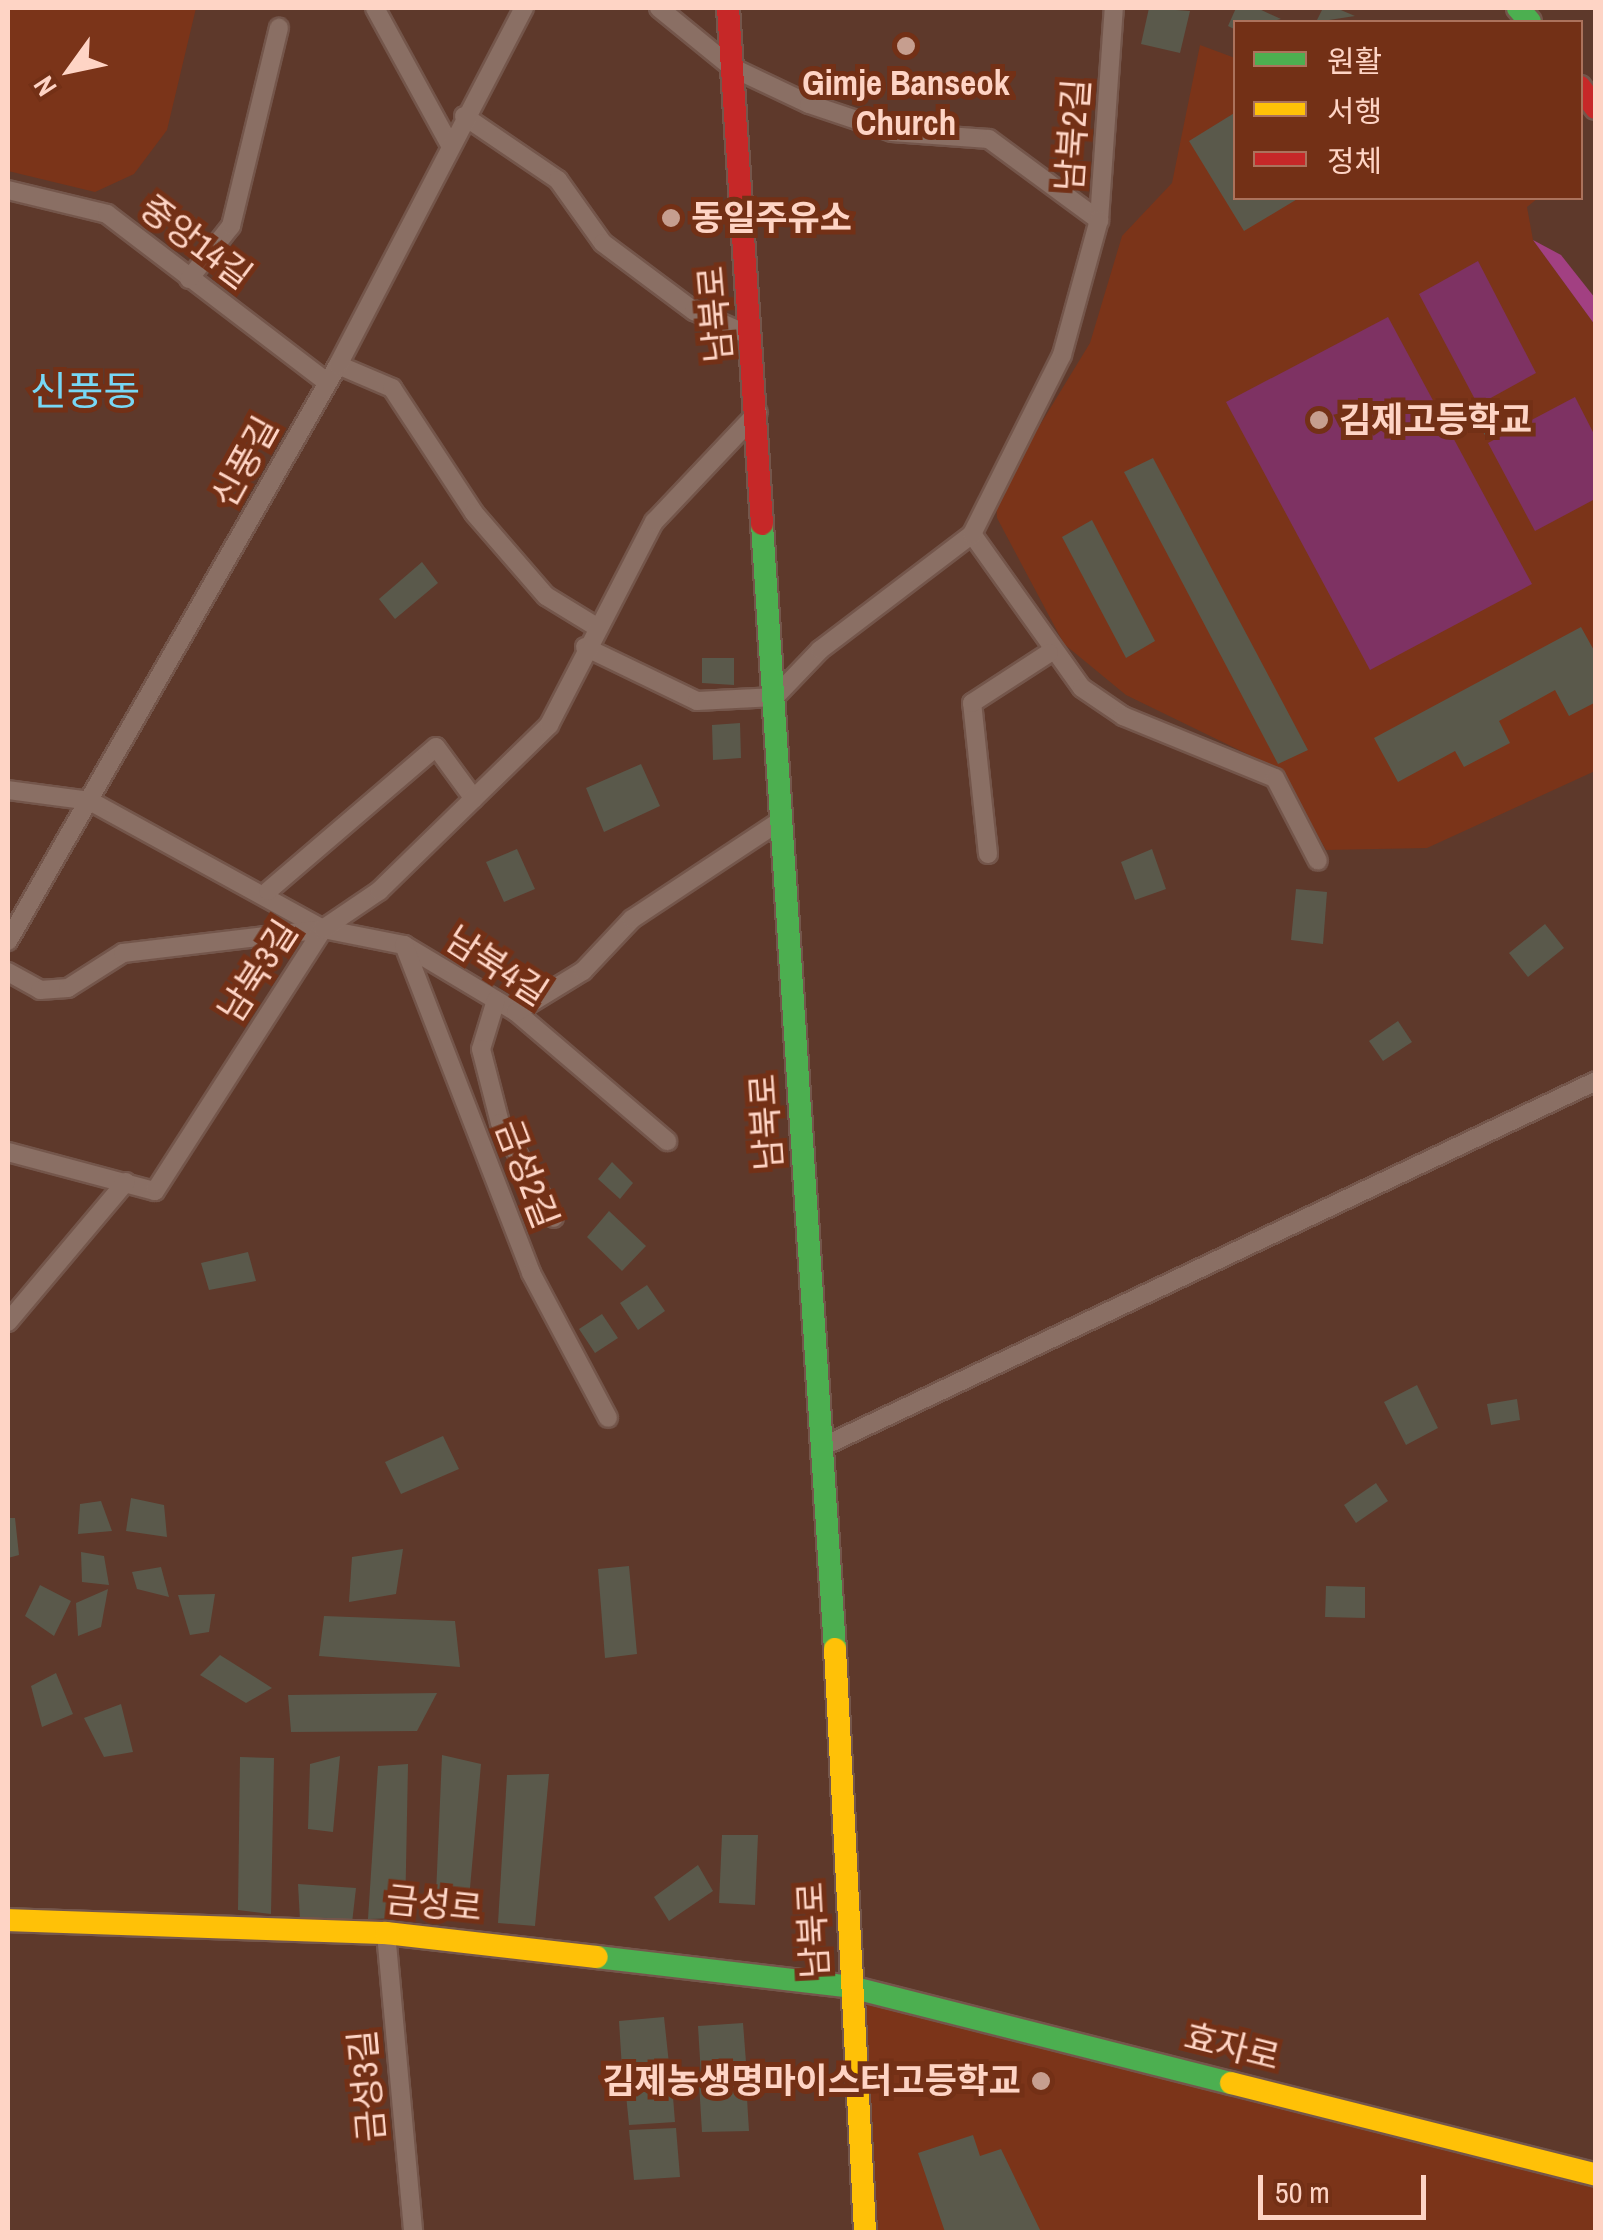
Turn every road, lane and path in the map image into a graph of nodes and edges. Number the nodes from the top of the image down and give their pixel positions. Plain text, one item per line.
1 (375, 8) edge
2 (524, 8) edge
3 (659, 8) edge
4 (728, 8) edge
5 (1114, 8) edge
6 (279, 28) dead end
7 (731, 67) junction
8 (464, 116) junction
9 (449, 143) junction
10 (8, 190) edge
11 (1099, 220) junction
12 (189, 278) junction
13 (751, 336) junction
14 (338, 365) junction
15 (327, 382) junction
16 (758, 412) junction
17 (972, 534) junction
18 (596, 626) junction
19 (586, 647) junction
20 (1049, 653) junction
21 (775, 698) junction
22 (8, 790) edge
23 (474, 798) junction
24 (90, 801) junction
25 (780, 821) junction
26 (988, 854) dead end
27 (1318, 861) dead end
28 (268, 891) junction
29 (323, 929) junction
30 (8, 942) edge
31 (404, 945) junction
32 (8, 972) edge
33 (496, 1000) junction
34 (516, 1012) junction
35 (1596, 1081) edge
36 (668, 1141) dead end
37 (8, 1152) edge
38 (126, 1182) junction
39 (554, 1218) dead end
40 (8, 1322) edge
41 (608, 1418) dead end
42 (824, 1446) junction
43 (8, 1920) edge
44 (386, 1933) junction
45 (851, 1988) junction
46 (1596, 2175) edge
47 (412, 2232) edge
48 (865, 2232) edge

1 - 9 street
2 - 8 street, 신풍길
3 - 7 street, 남북2길
4 - 7 main road, 남북로
5 - 11 street, 남북2길
6 - 12 street
7 - 11 street, 남북2길
7 - 13 main road, 남북로
8 - 9 street, 신풍길
8 - 13 street
9 - 14 street, 신풍길
10 - 12 street, 중앙14길
11 - 17 street
12 - 15 street, 중앙14길
13 - 16 main road, 남북로
14 - 15 street, 신풍길
14 - 18 street
15 - 24 street, 신풍길
16 - 18 street, 남북3길
16 - 21 main road, 남북로
17 - 20 street
17 - 21 street
18 - 19 street, 남북3길
19 - 21 street
19 - 23 street, 남북3길
20 - 26 street
20 - 27 street
21 - 25 main road, 남북로
22 - 24 street
23 - 28 street
23 - 29 street, 남북3길
24 - 28 street, 남북4길
24 - 30 street, 신풍길
25 - 34 street
25 - 42 main road, 남북로
28 - 29 street, 남북4길
29 - 31 street, 남북4길
29 - 32 street
29 - 38 street, 남북3길
31 - 33 street, 남북4길
31 - 41 street, 금성2길
33 - 34 street, 남북4길
33 - 39 street
34 - 36 street, 남북4길
35 - 42 street
37 - 38 street
38 - 40 street
42 - 45 main road, 남북로
43 - 44 main road, 금성로
44 - 45 main road, 금성로
44 - 47 street, 금성3길
45 - 46 main road, 효자로
45 - 48 main road, 남북로

